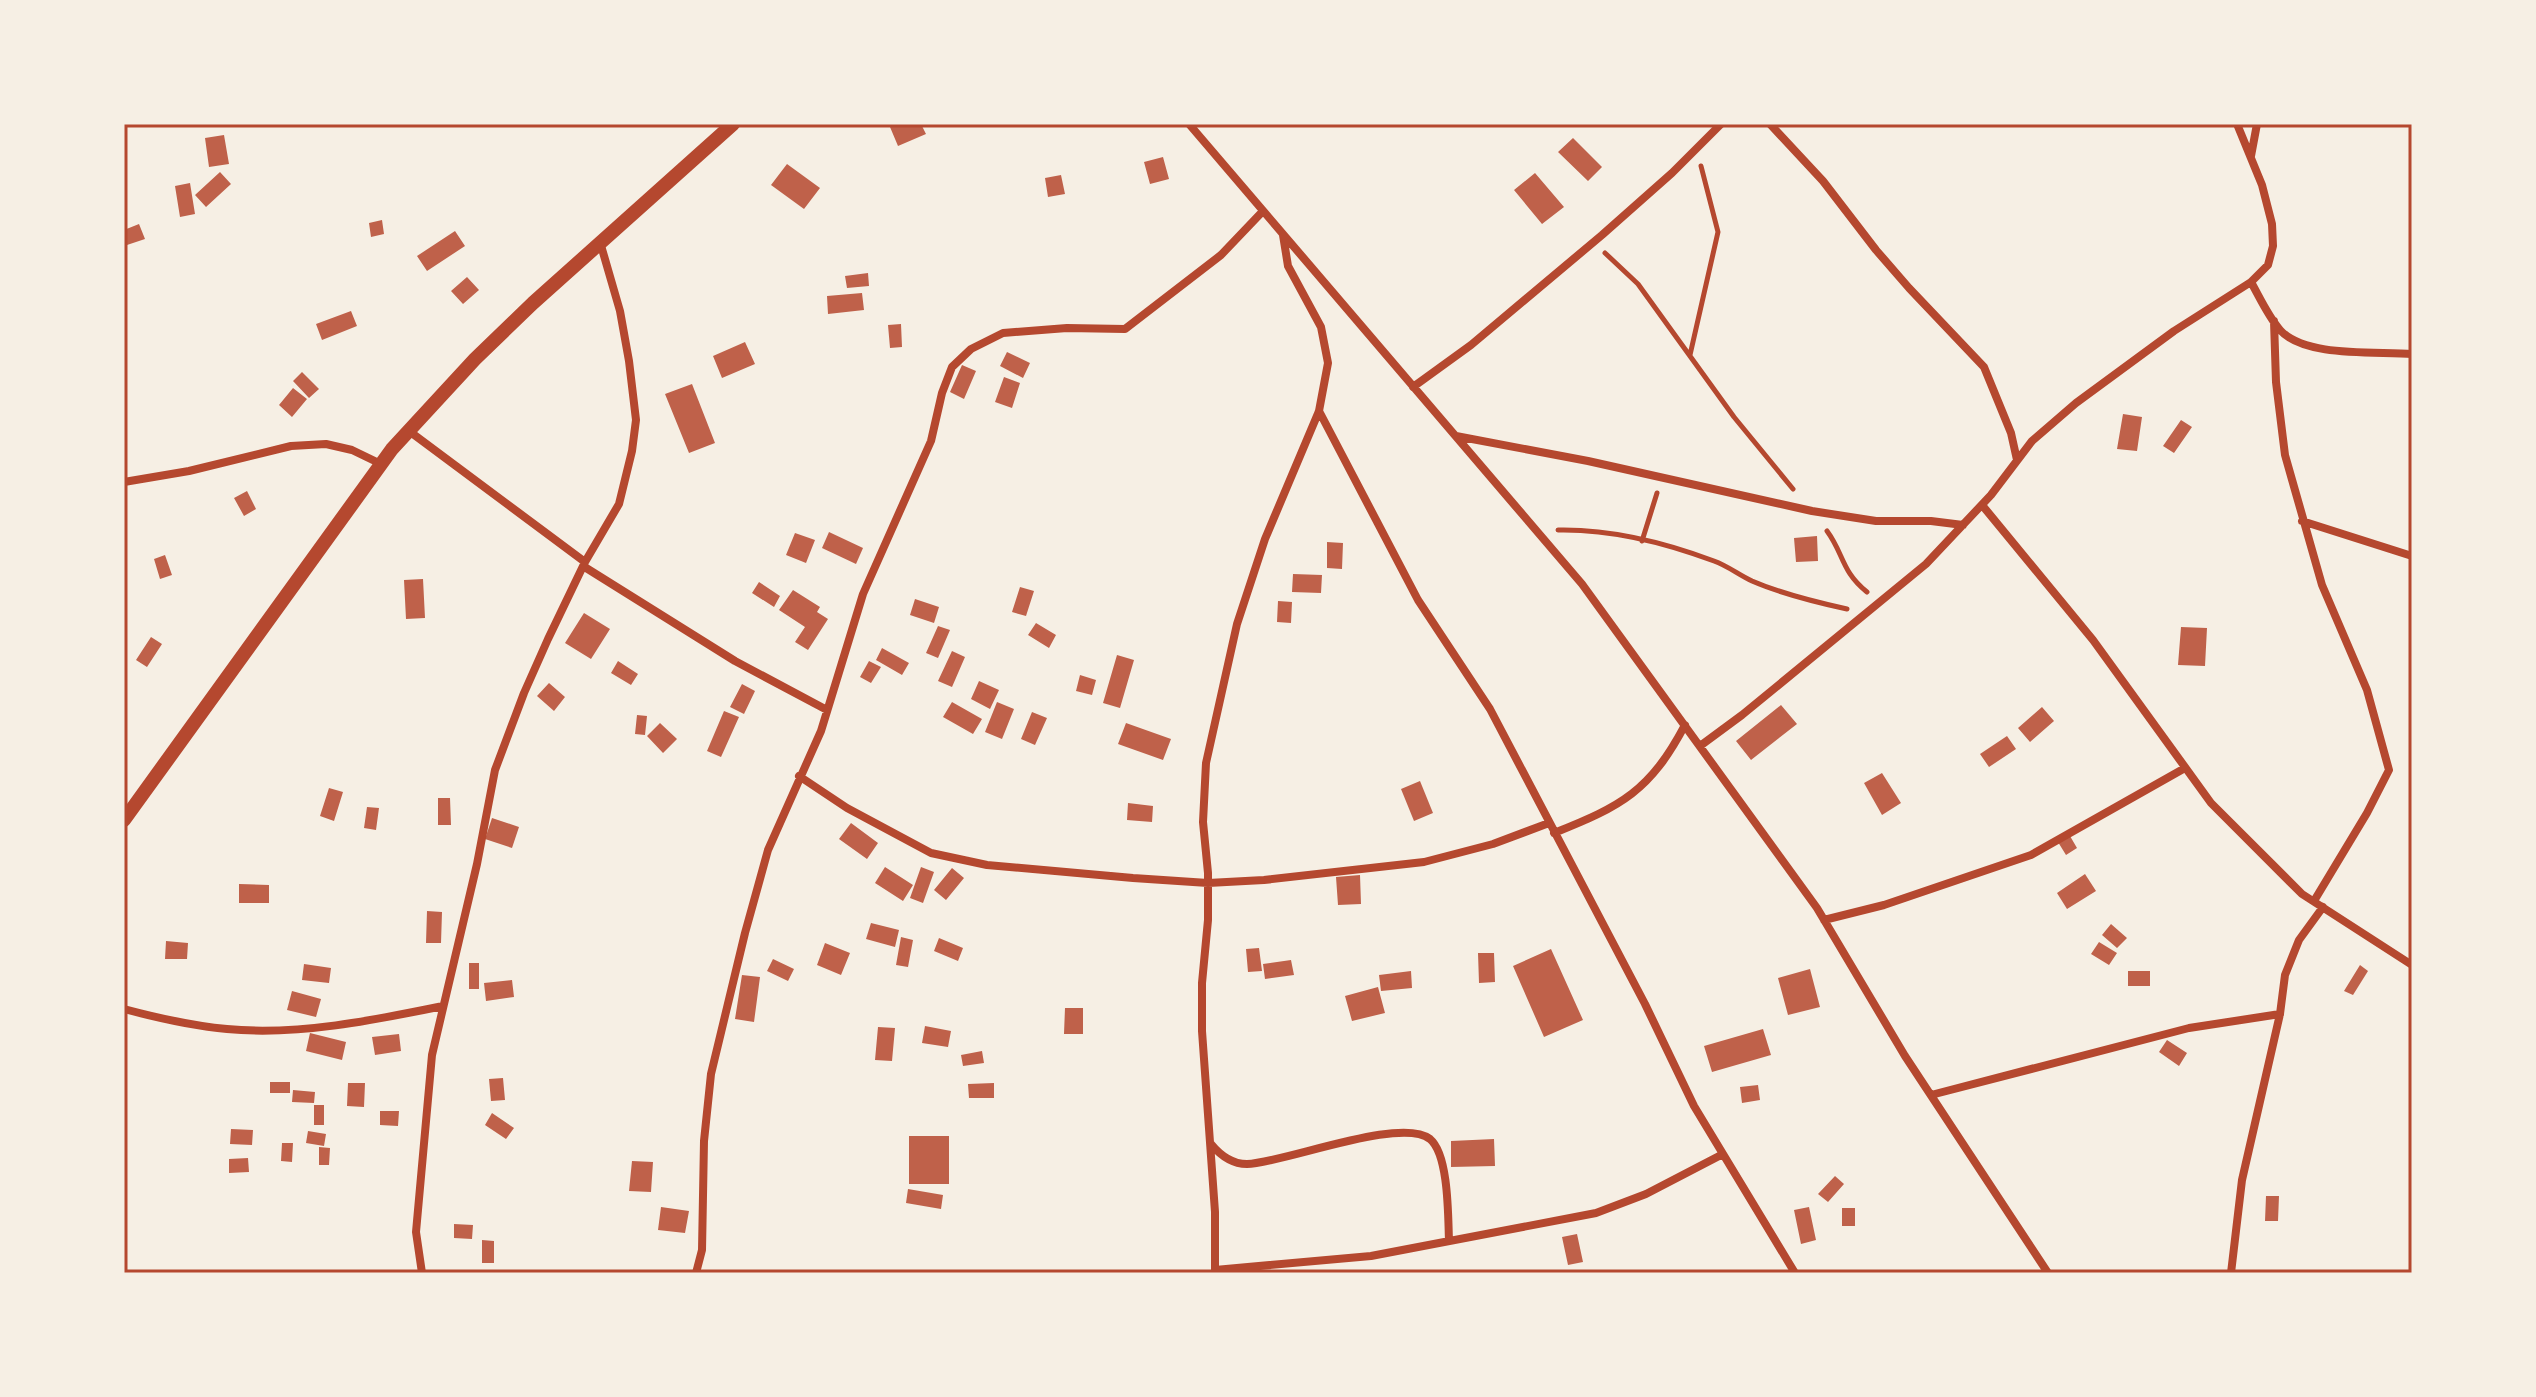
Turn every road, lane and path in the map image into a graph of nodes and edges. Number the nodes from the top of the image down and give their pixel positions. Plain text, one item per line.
1 (733, 124) edge
2 (1189, 124) edge
3 (1721, 124) edge
4 (1770, 124) edge
5 (2237, 124) edge
6 (2257, 124) edge
7 (1697, 149) junction
8 (2251, 157) junction
9 (1263, 211) junction
10 (1283, 235) junction
11 (600, 242) junction
12 (1593, 242) junction
13 (2251, 282) junction
14 (2274, 321) junction
15 (2412, 354) edge
16 (1690, 355) junction
17 (1413, 387) junction
18 (1319, 411) junction
19 (409, 431) junction
20 (1455, 436) junction
21 (2017, 460) junction
22 (381, 464) junction
23 (1661, 477) junction
24 (124, 482) edge
25 (1982, 505) junction
26 (1808, 510) junction
27 (2302, 521) junction
28 (1963, 525) junction
29 (1536, 530) junction
30 (1642, 541) junction
31 (2412, 556) edge
32 (584, 564) junction
33 (1880, 602) junction
34 (1868, 613) junction
35 (827, 710) junction
36 (1685, 725) junction
37 (1700, 746) junction
38 (2185, 768) junction
39 (799, 776) junction
40 (124, 820) edge
41 (1549, 823) junction
42 (1554, 833) junction
43 (1208, 883) junction
44 (2314, 901) junction
45 (2323, 907) junction
46 (1824, 920) junction
47 (2412, 965) edge
48 (443, 1006) junction
49 (124, 1009) edge
50 (2280, 1014) junction
51 (1931, 1095) junction
52 (1210, 1143) junction
53 (1723, 1154) junction
54 (1449, 1241) junction
55 (1215, 1272) edge
56 (422, 1273) edge
57 (696, 1273) edge
58 (1795, 1273) edge
59 (2048, 1273) edge
60 (2231, 1273) edge

1 - 11 street
2 - 9 street
3 - 7 street
4 - 21 street
5 - 8 street
6 - 8 street
7 - 12 street
7 - 16 path
8 - 13 street
9 - 10 street
9 - 35 street
10 - 17 street
10 - 18 street
11 - 19 street
11 - 32 street
12 - 16 path
12 - 17 street
13 - 14 street
13 - 21 street
14 - 15 street
14 - 27 street
16 - 26 path
17 - 20 street
18 - 41 street
18 - 43 street
19 - 22 street
19 - 32 street
20 - 23 street
20 - 29 street
21 - 25 street
22 - 24 street
22 - 40 street
23 - 26 street
23 - 30 path
25 - 28 street
25 - 38 street
26 - 28 street
26 - 33 path
27 - 31 street
27 - 44 street
28 - 33 street
29 - 30 path
29 - 36 street
30 - 34 path
32 - 35 street
32 - 48 street
33 - 34 street
34 - 37 street
35 - 39 street
36 - 37 street
36 - 42 street
37 - 46 street
38 - 44 street
38 - 46 street
39 - 43 street
39 - 57 street
41 - 42 street
41 - 43 street
42 - 53 street
43 - 52 street
44 - 45 street
45 - 47 street
45 - 50 street
46 - 51 street
48 - 49 street
48 - 56 street
50 - 51 street
50 - 60 street
51 - 59 street
52 - 54 street
52 - 55 street
53 - 54 street
53 - 58 street
54 - 55 street

